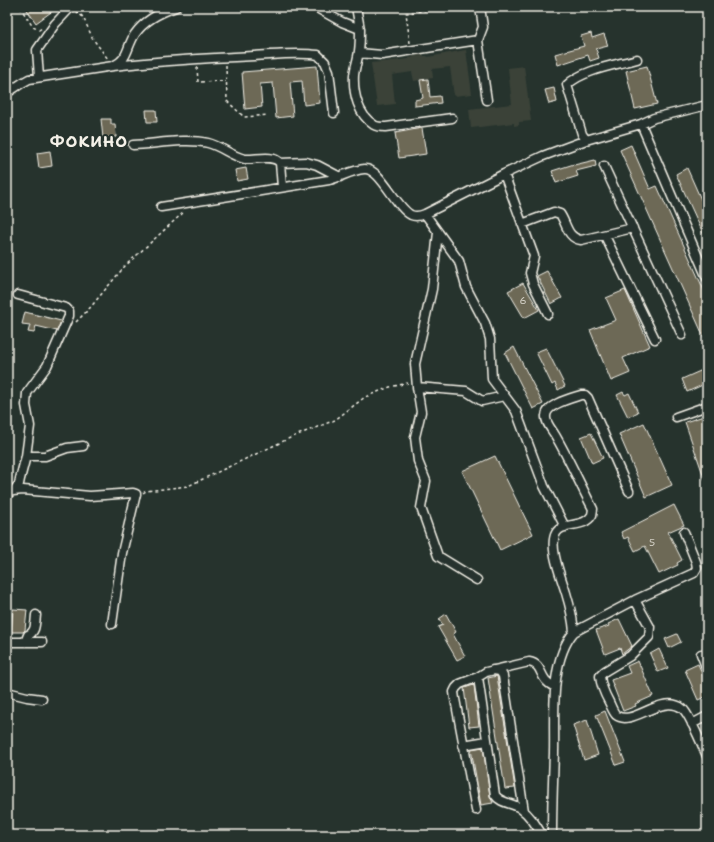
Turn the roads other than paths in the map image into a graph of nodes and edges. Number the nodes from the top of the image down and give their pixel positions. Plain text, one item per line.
1 (176, 7) edge
2 (315, 7) edge
3 (356, 7) edge
4 (480, 7) edge
5 (69, 9) road end
6 (360, 29) junction
7 (478, 40) junction
8 (359, 53) junction
9 (637, 59) dead end
10 (113, 66) junction
11 (39, 77) junction
12 (7, 93) edge
13 (487, 100) dead end
14 (707, 105) edge
15 (334, 113) dead end
16 (452, 118) dead end
17 (641, 124) junction
18 (586, 140) junction
19 (133, 145) dead end
20 (280, 163) junction
21 (604, 166) dead end
22 (504, 174) junction
23 (340, 177) junction
24 (282, 187) junction
25 (161, 208) dead end
26 (425, 214) junction
27 (522, 224) junction
28 (633, 228) junction
29 (438, 232) junction
30 (605, 236) junction
31 (707, 278) edge
32 (18, 295) dead end
33 (548, 314) dead end
34 (682, 335) dead end
35 (655, 338) dead end
36 (417, 387) junction
37 (504, 396) junction
38 (707, 406) edge
39 (676, 418) dead end
40 (83, 446) dead end
41 (26, 456) junction
42 (629, 490) dead end
43 (10, 492) edge
44 (565, 527) junction
45 (684, 532) dead end
46 (477, 580) dead end
47 (635, 600) junction
48 (36, 615) dead end
49 (112, 624) dead end
50 (574, 632) junction
51 (7, 642) edge
52 (25, 642) junction
53 (42, 642) dead end
54 (701, 654) dead end
55 (707, 669) edge
56 (492, 670) junction
57 (478, 677) junction
58 (555, 687) junction
59 (7, 692) edge
60 (42, 699) dead end
61 (707, 716) edge
62 (692, 724) junction
63 (487, 741) junction
64 (464, 745) junction
65 (707, 756) edge
66 (476, 810) dead end
67 (524, 811) junction
68 (542, 835) edge
69 (552, 835) edge

1 - 10 street
2 - 6 street
3 - 6 street
4 - 7 street
5 - 11 street
6 - 8 street
7 - 8 street
7 - 13 street
8 - 16 street
9 - 18 street
10 - 11 street
10 - 15 street
11 - 12 street
14 - 17 street
17 - 18 street
17 - 31 street
18 - 22 street
19 - 20 street
20 - 23 street
20 - 24 street
21 - 28 street
22 - 26 street
22 - 27 street
23 - 24 street
23 - 26 street
24 - 25 street
26 - 29 street
27 - 30 street
27 - 33 street
28 - 30 street
28 - 34 street
29 - 36 street
29 - 37 street
30 - 35 street
32 - 41 street
36 - 37 street
36 - 46 street
37 - 44 street
38 - 39 street
40 - 41 street
41 - 43 street
42 - 44 street
43 - 49 street
44 - 50 street
45 - 47 street
47 - 50 street
47 - 62 street
48 - 52 street
50 - 58 street
51 - 52 street
52 - 53 street
54 - 55 street
56 - 57 street
56 - 58 street
56 - 67 street
57 - 63 street
57 - 64 street
58 - 69 street
59 - 60 street
61 - 62 street
62 - 65 street
63 - 64 street
63 - 67 street
64 - 66 street
67 - 68 street

